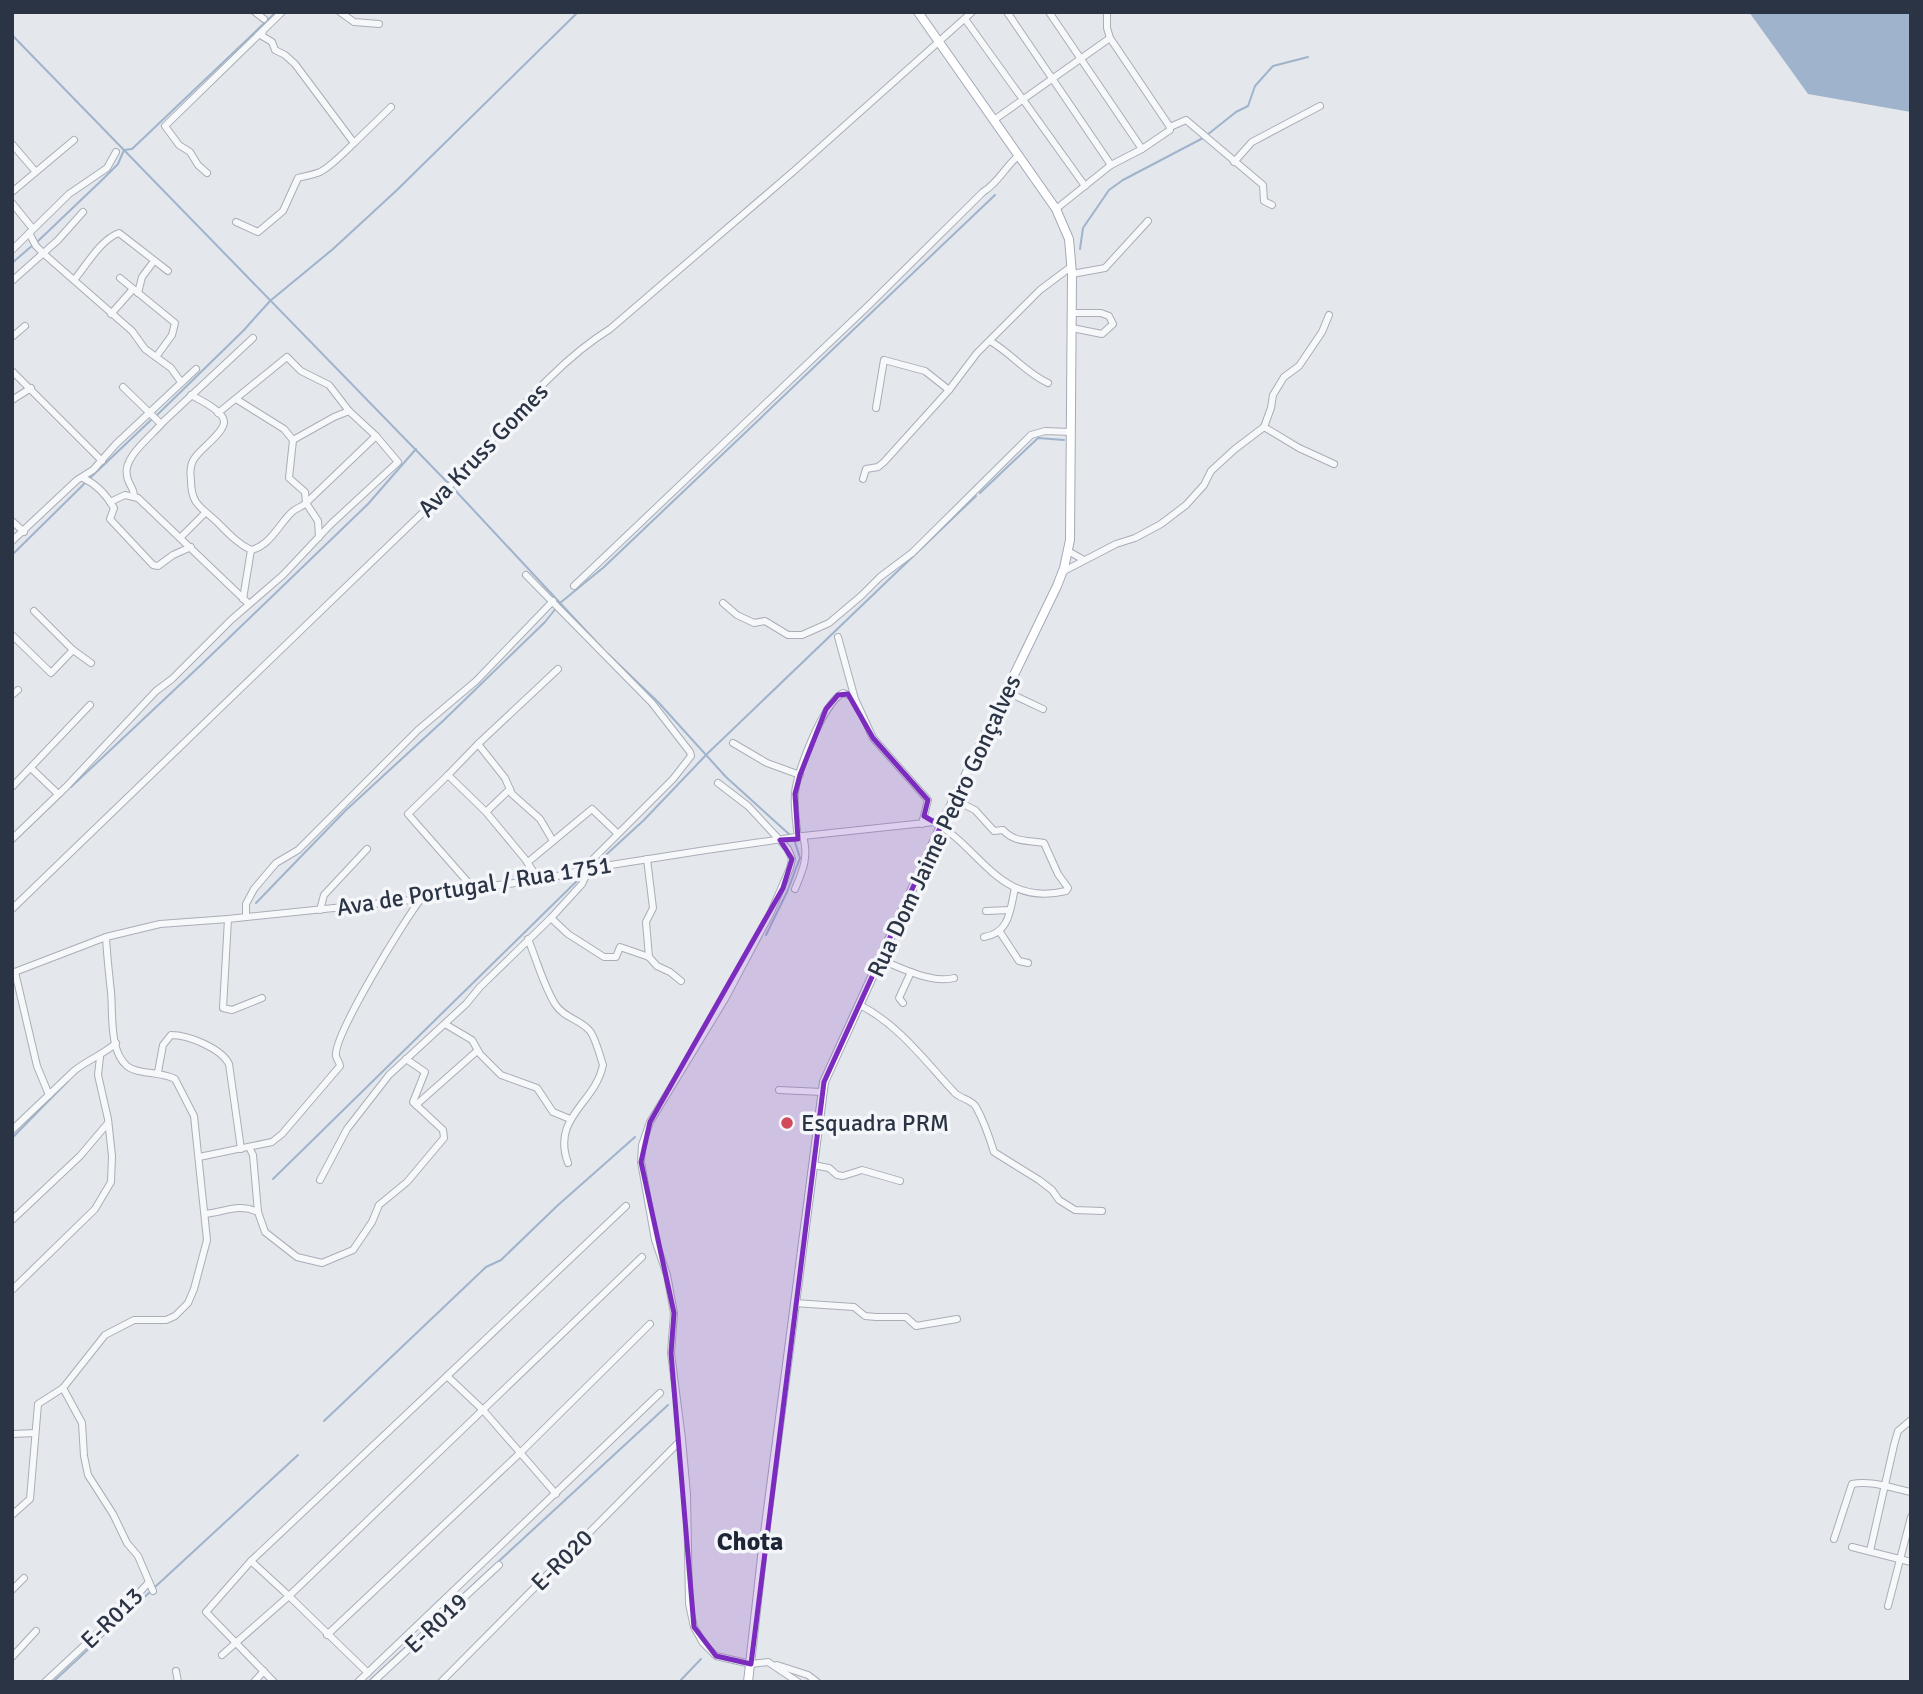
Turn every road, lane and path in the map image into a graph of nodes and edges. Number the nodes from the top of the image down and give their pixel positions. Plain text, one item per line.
1 (255, 12) edge
2 (282, 12) edge
3 (340, 12) edge
4 (918, 12) edge
5 (972, 12) edge
6 (1007, 12) edge
7 (1049, 12) edge
8 (1107, 12) edge
9 (264, 19) dead end
10 (965, 19) junction
11 (379, 24) dead end
12 (263, 31) junction
13 (1110, 38) junction
14 (939, 43) junction
15 (1082, 59) junction
16 (1053, 80) junction
17 (1025, 100) junction
18 (1320, 106) dead end
19 (391, 107) dead end
20 (994, 120) junction
21 (1170, 127) junction
22 (74, 140) dead end
23 (354, 143) junction
24 (12, 144) edge
25 (1142, 149) junction
26 (116, 152) dead end
27 (1019, 155) junction
28 (1234, 162) junction
29 (1111, 165) junction
30 (35, 171) junction
31 (207, 173) dead end
32 (1085, 187) junction
33 (12, 192) edge
34 (12, 203) edge
35 (1272, 205) dead end
36 (1056, 209) junction
37 (83, 212) dead end
38 (1148, 221) dead end
39 (236, 222) dead end
40 (31, 231) junction
41 (12, 250) edge
42 (44, 254) junction
43 (154, 261) junction
44 (1072, 270) junction
45 (168, 271) dead end
46 (120, 278) dead end
47 (12, 281) edge
48 (74, 281) junction
49 (135, 291) junction
50 (1072, 313) junction
51 (111, 314) junction
52 (1329, 315) dead end
53 (25, 326) dead end
54 (1072, 328) junction
55 (12, 337) edge
56 (253, 338) dead end
57 (990, 341) junction
58 (156, 357) junction
59 (196, 369) dead end
60 (12, 371) edge
61 (181, 382) junction
62 (1048, 383) dead end
63 (122, 387) dead end
64 (31, 388) junction
65 (949, 390) junction
66 (191, 395) junction
67 (236, 399) junction
68 (12, 401) edge
69 (876, 408) dead end
70 (349, 411) junction
71 (218, 413) junction
72 (148, 414) junction
73 (163, 422) junction
74 (1264, 427) junction
75 (1071, 432) junction
76 (376, 436) junction
77 (293, 440) junction
78 (102, 461) junction
79 (1334, 464) dead end
80 (83, 478) junction
81 (863, 479) dead end
82 (134, 496) junction
83 (110, 502) junction
84 (306, 503) junction
85 (205, 513) junction
86 (12, 521) edge
87 (24, 531) junction
88 (319, 537) junction
89 (180, 538) junction
90 (12, 541) edge
91 (191, 547) junction
92 (251, 551) junction
93 (1068, 551) junction
94 (1084, 560) junction
95 (1062, 572) junction
96 (526, 575) dead end
97 (574, 586) dead end
98 (246, 601) junction
99 (553, 601) junction
100 (723, 603) dead end
101 (34, 611) dead end
102 (12, 635) edge
103 (838, 637) dead end
104 (73, 650) junction
105 (91, 663) dead end
106 (558, 669) dead end
107 (1007, 692) junction
108 (855, 699) junction
109 (90, 705) dead end
110 (1043, 709) dead end
111 (733, 743) dead end
112 (478, 744) junction
113 (32, 769) junction
114 (448, 775) junction
115 (800, 775) junction
116 (718, 783) dead end
117 (12, 787) edge
118 (510, 789) junction
119 (58, 794) junction
120 (955, 800) junction
121 (486, 812) junction
122 (922, 824) junction
123 (941, 826) junction
124 (617, 833) junction
125 (800, 837) junction
126 (12, 839) edge
127 (780, 840) junction
128 (554, 841) junction
129 (367, 849) dead end
130 (647, 859) junction
131 (528, 862) junction
132 (585, 870) junction
133 (540, 880) junction
134 (473, 888) junction
135 (1015, 888) junction
136 (795, 889) dead end
137 (421, 899) junction
138 (12, 909) edge
139 (320, 910) junction
140 (1010, 910) junction
141 (986, 911) dead end
142 (246, 918) junction
143 (551, 918) junction
144 (228, 919) junction
145 (1000, 932) junction
146 (106, 937) junction
147 (984, 937) dead end
148 (528, 939) junction
149 (649, 957) junction
150 (881, 960) junction
151 (1028, 963) dead end
152 (13, 972) edge
153 (911, 972) junction
154 (954, 978) dead end
155 (681, 981) dead end
156 (262, 998) dead end
157 (903, 1003) dead end
158 (860, 1005) junction
159 (445, 1024) junction
160 (116, 1043) junction
161 (477, 1051) junction
162 (100, 1056) junction
163 (406, 1059) junction
164 (158, 1072) junction
165 (779, 1090) dead end
166 (822, 1092) junction
167 (49, 1095) junction
168 (416, 1105) junction
169 (570, 1119) junction
170 (108, 1123) junction
171 (12, 1130) edge
172 (249, 1147) junction
173 (199, 1157) junction
174 (568, 1163) dead end
175 (813, 1165) junction
176 (320, 1180) dead end
177 (900, 1181) dead end
178 (626, 1206) dead end
179 (1102, 1211) dead end
180 (258, 1212) junction
181 (205, 1214) junction
182 (12, 1220) edge
183 (642, 1257) dead end
184 (12, 1290) edge
185 (794, 1303) junction
186 (957, 1319) dead end
187 (650, 1324) dead end
188 (447, 1376) junction
189 (63, 1388) junction
190 (660, 1394) dead end
191 (483, 1410) junction
192 (1911, 1420) edge
193 (35, 1433) junction
194 (12, 1434) edge
195 (682, 1439) junction
196 (520, 1453) junction
197 (1886, 1486) junction
198 (1911, 1492) edge
199 (556, 1494) junction
200 (12, 1515) edge
201 (1911, 1517) edge
202 (1834, 1539) dead end
203 (1852, 1547) dead end
204 (1870, 1551) junction
205 (1901, 1559) junction
206 (251, 1561) junction
207 (1911, 1562) edge
208 (499, 1565) dead end
209 (24, 1578) dead end
210 (149, 1582) junction
211 (12, 1590) edge
212 (153, 1591) dead end
213 (289, 1596) junction
214 (1888, 1606) dead end
215 (36, 1631) dead end
216 (327, 1635) junction
217 (238, 1643) junction
218 (222, 1655) dead end
219 (12, 1657) edge
220 (768, 1662) junction
221 (751, 1664) junction
222 (176, 1671) dead end
223 (264, 1671) junction
224 (368, 1673) junction
225 (45, 1682) edge
226 (178, 1682) edge
227 (254, 1682) edge
228 (274, 1682) edge
229 (358, 1682) edge
230 (373, 1682) edge
231 (441, 1682) edge
232 (748, 1682) edge
233 (798, 1682) edge
234 (817, 1682) edge

1 - 9 street
2 - 12 street
3 - 11 street
4 - 14 main road, Rua Dom Jaime Pedro Gonçalves
5 - 10 street, Ava Kruss Gomes
6 - 16 street
7 - 15 street
8 - 13 street
10 - 14 street, Ava Kruss Gomes
10 - 17 street
12 - 23 street
12 - 31 street
13 - 15 street
13 - 21 street
14 - 20 main road, Rua Dom Jaime Pedro Gonçalves
14 - 138 street, Ava Kruss Gomes
15 - 16 street
15 - 25 street
16 - 17 street
16 - 29 street
17 - 20 street
17 - 32 street
18 - 28 street
19 - 23 street
20 - 27 main road, Rua Dom Jaime Pedro Gonçalves
21 - 25 street
21 - 28 street
22 - 30 street
23 - 39 street
24 - 30 street
25 - 29 street
26 - 40 street
27 - 36 main road, Rua Dom Jaime Pedro Gonçalves
27 - 97 street
28 - 35 street
29 - 32 street
30 - 33 street
32 - 36 street
34 - 40 street
36 - 44 main road, Rua Dom Jaime Pedro Gonçalves
37 - 42 street
38 - 44 street
40 - 41 street
40 - 42 street
42 - 47 street
42 - 48 street
43 - 45 street
43 - 48 street
43 - 49 street
44 - 50 main road, Rua Dom Jaime Pedro Gonçalves
44 - 57 street
46 - 49 street
48 - 51 street
49 - 51 street
49 - 58 street
50 - 54 main road, Rua Dom Jaime Pedro Gonçalves
50 - 54 street
51 - 58 street
52 - 74 street
53 - 55 street
54 - 75 main road, Rua Dom Jaime Pedro Gonçalves
56 - 66 street
57 - 62 street
57 - 65 street
58 - 61 street
59 - 61 street
60 - 64 street
61 - 72 street
63 - 72 street
64 - 68 street
64 - 78 street
65 - 69 street
65 - 81 street
66 - 71 street
66 - 73 street
67 - 70 street
67 - 71 street
67 - 77 street
70 - 76 street
70 - 77 street
71 - 85 street
72 - 73 street
72 - 78 street
73 - 82 street
74 - 79 street
74 - 94 street
75 - 93 main road, Rua Dom Jaime Pedro Gonçalves
75 - 100 street
76 - 84 street
76 - 88 street
77 - 84 street
78 - 80 street
80 - 83 street
80 - 87 street
82 - 83 street
82 - 89 street
83 - 91 street
84 - 88 street
84 - 92 street
85 - 89 street
85 - 92 street
86 - 87 street
87 - 90 street
88 - 98 street
89 - 91 street
91 - 98 street
92 - 98 street
93 - 94 street
93 - 95 main road, Rua Dom Jaime Pedro Gonçalves
94 - 95 street
95 - 107 main road, Rua Dom Jaime Pedro Gonçalves
96 - 99 street
98 - 119 street
99 - 124 street
99 - 142 street
101 - 104 street
102 - 104 street
103 - 108 street
104 - 105 street
106 - 112 street
107 - 110 street
107 - 120 main road, Rua Dom Jaime Pedro Gonçalves
108 - 115 street
108 - 122 street
109 - 113 street
111 - 115 street
112 - 114 street
112 - 118 street
113 - 117 street
113 - 119 street
114 - 121 street
114 - 134 street
115 - 125 street
116 - 127 street
118 - 121 street
118 - 128 street
119 - 126 street
120 - 123 main road, Rua Dom Jaime Pedro Gonçalves
120 - 135 street
121 - 131 street
122 - 123 street, Ava de Portugal / Rua 1751
122 - 125 street, Ava de Portugal / Rua 1751
123 - 135 street
123 - 150 main road, Rua Dom Jaime Pedro Gonçalves
124 - 128 street
124 - 132 street
125 - 127 street, Ava de Portugal / Rua 1751
125 - 136 street
127 - 130 street, Ava de Portugal / Rua 1751
127 - 195 street
128 - 131 street
129 - 139 street
130 - 132 street, Ava de Portugal / Rua 1751
130 - 149 street
131 - 133 street
132 - 133 street, Ava de Portugal / Rua 1751
132 - 143 street
133 - 134 street, Ava de Portugal / Rua 1751
134 - 137 street, Ava de Portugal / Rua 1751
135 - 140 street
137 - 139 street, Ava de Portugal / Rua 1751
137 - 172 street
139 - 142 street, Ava de Portugal / Rua 1751
140 - 141 street
140 - 145 street
142 - 144 street, Ava de Portugal / Rua 1751
143 - 148 street
143 - 149 street
144 - 146 street, Ava de Portugal / Rua 1751
144 - 156 street
145 - 147 street
145 - 151 street
146 - 152 street, Ava de Portugal / Rua 1751
146 - 160 street
148 - 159 street
148 - 169 street
149 - 155 street
150 - 153 street
150 - 158 main road, Rua Dom Jaime Pedro Gonçalves
152 - 167 street
153 - 154 street
153 - 157 street
158 - 166 main road, Rua Dom Jaime Pedro Gonçalves
158 - 179 street
159 - 161 street
159 - 163 street
160 - 162 street
160 - 164 street
161 - 168 street
161 - 169 street
162 - 167 street
162 - 170 street
163 - 168 street
163 - 176 street
164 - 172 street
164 - 173 street
165 - 166 street
166 - 175 main road, Rua Dom Jaime Pedro Gonçalves
167 - 171 street
168 - 180 street
169 - 174 street
170 - 182 street
170 - 184 street
172 - 173 street
172 - 180 street
173 - 181 street
175 - 177 street
175 - 185 main road, Rua Dom Jaime Pedro Gonçalves
178 - 188 street
180 - 181 street
181 - 189 street
183 - 191 street
185 - 186 street
185 - 221 main road, Rua Dom Jaime Pedro Gonçalves
187 - 196 street
188 - 191 street
188 - 206 street
189 - 193 street
189 - 210 street
190 - 199 street
191 - 196 street
191 - 213 street
192 - 197 street
193 - 194 street
193 - 200 street
195 - 221 street
195 - 231 street, E-R020
196 - 199 street
196 - 216 street
197 - 198 street
197 - 202 street
197 - 204 street
199 - 224 street
201 - 205 street
203 - 204 street
204 - 205 street
205 - 207 street
205 - 214 street
206 - 213 street
206 - 217 street
208 - 230 street, E-R019
209 - 211 street
210 - 212 street
210 - 225 street, E-R013
213 - 216 street
213 - 217 street
215 - 219 street
216 - 224 street
217 - 218 street
217 - 223 street
220 - 221 street
220 - 233 street
220 - 234 street
221 - 232 main road, Rua Dom Jaime Pedro Gonçalves
222 - 226 street
223 - 227 street
223 - 228 street
224 - 229 street

